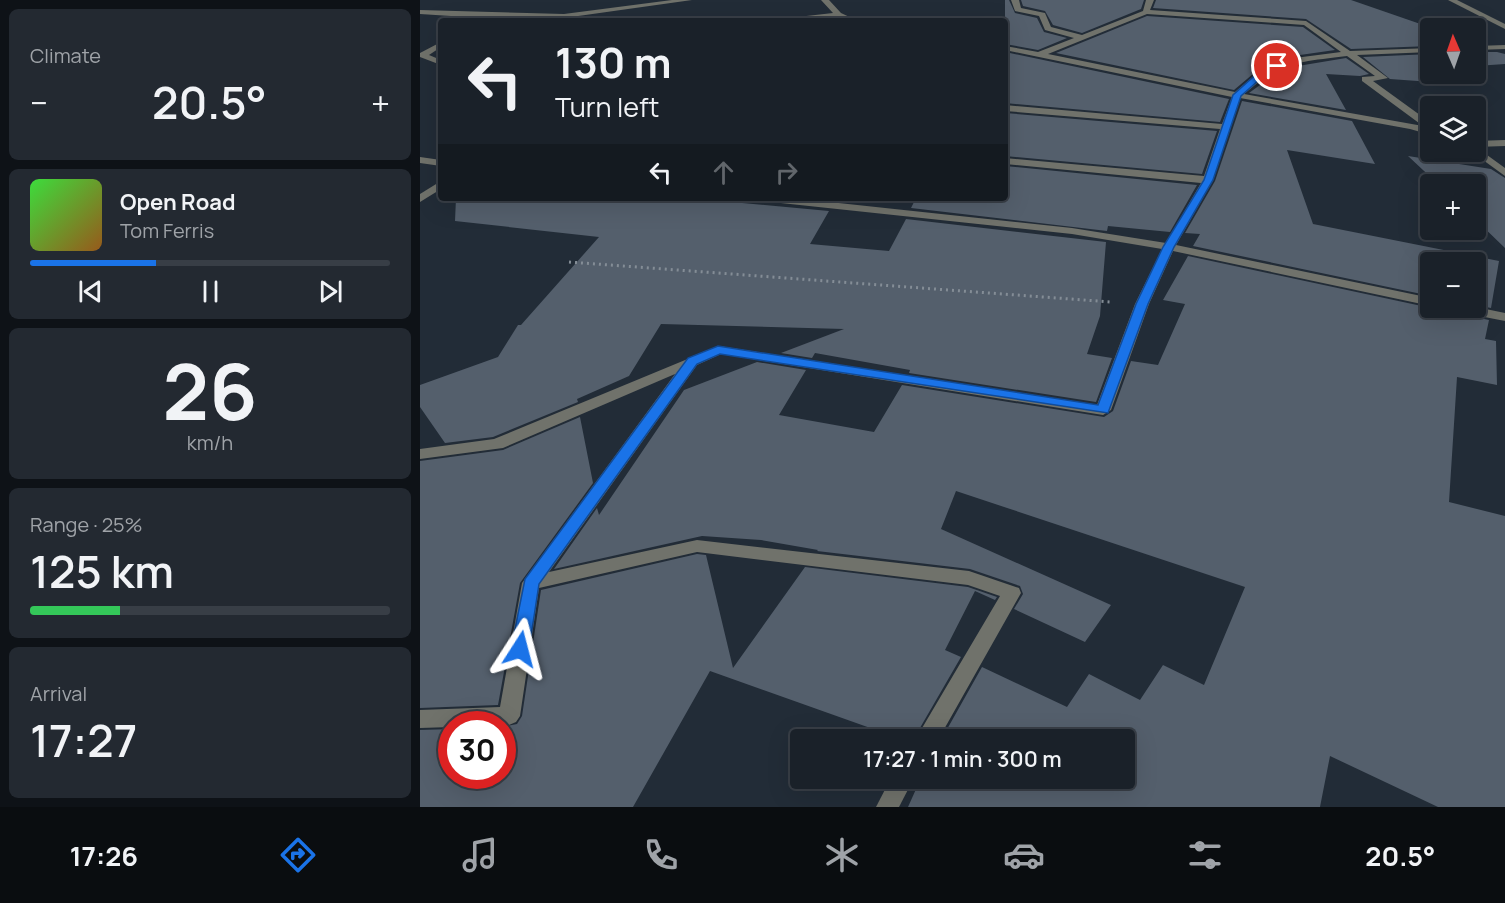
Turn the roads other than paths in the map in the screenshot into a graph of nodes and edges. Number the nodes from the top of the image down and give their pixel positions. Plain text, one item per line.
1 (688, 0) edge
2 (825, 0) edge
3 (1015, 0) edge
4 (1150, 0) edge
5 (1452, 0) edge
6 (653, 2) edge
7 (420, 12) edge
8 (1146, 12) junction
9 (522, 15) junction
10 (838, 15) junction
11 (456, 17) edge
12 (511, 18) edge
13 (802, 18) edge
14 (846, 18) edge
15 (1505, 27) edge
16 (1080, 37) junction
17 (438, 45) edge
18 (1505, 47) edge
19 (1008, 48) edge
20 (1486, 48) edge
21 (1420, 50) edge
22 (1349, 53) junction
23 (1041, 54) junction
24 (422, 56) edge
25 (438, 62) edge
26 (1237, 95) junction
27 (1008, 108) edge
28 (1420, 122) edge
29 (1226, 127) junction
30 (1420, 128) edge
31 (1505, 143) edge
32 (1486, 144) edge
33 (1486, 158) edge
34 (420, 160) edge
35 (1008, 161) edge
36 (438, 163) edge
37 (1505, 173) edge
38 (1208, 180) junction
39 (438, 186) edge
40 (420, 199) edge
41 (789, 201) edge
42 (1169, 247) junction
43 (1420, 300) edge
44 (1486, 313) edge
45 (1505, 317) edge
46 (693, 361) junction
47 (420, 454) edge
48 (531, 583) junction
49 (420, 719) edge
50 (932, 729) edge
51 (897, 789) edge
52 (887, 807) edge

1 - 6 street
2 - 10 street
3 - 16 street
4 - 8 street
5 - 15 street
6 - 9 street
7 - 11 street
8 - 16 street
8 - 22 street
9 - 11 street
9 - 12 street
10 - 13 street
10 - 14 street
16 - 23 street
17 - 24 street
18 - 20 street
19 - 23 street
21 - 22 street
22 - 26 street
22 - 28 street
23 - 26 street
24 - 25 street
26 - 29 street
26 - 30 street
27 - 29 street
29 - 38 street
31 - 32 street
33 - 37 street
34 - 36 street
35 - 38 street
38 - 42 street
39 - 40 street
41 - 42 street
42 - 43 street
42 - 46 street
44 - 45 street
46 - 47 street
46 - 48 street
48 - 49 street
48 - 50 street
51 - 52 street

